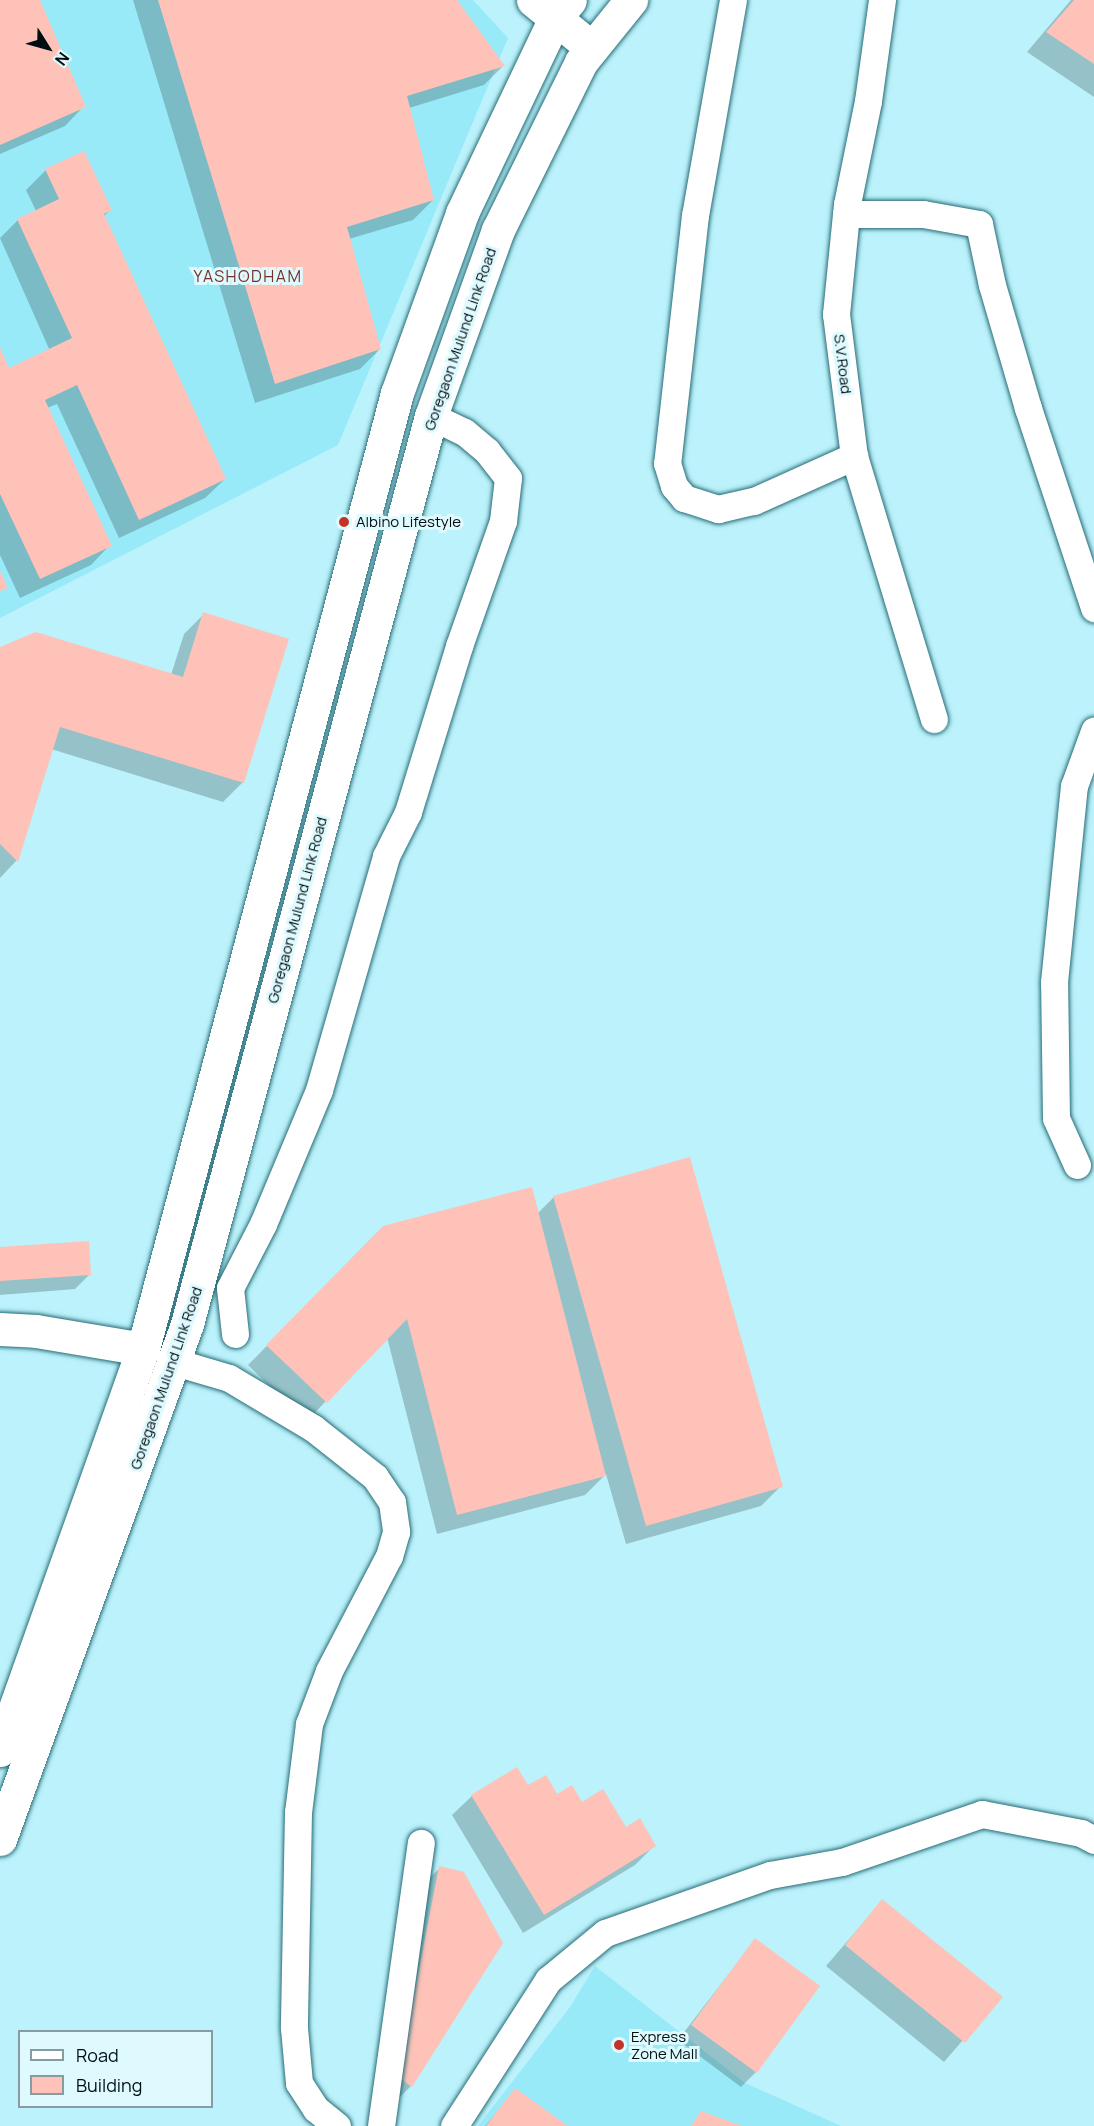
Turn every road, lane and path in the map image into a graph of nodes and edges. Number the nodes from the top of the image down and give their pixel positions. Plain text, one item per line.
1 (631, 0) edge
2 (733, 0) edge
3 (882, 0) edge
4 (553, 6) edge
5 (592, 48) junction
6 (846, 214) junction
7 (431, 416) junction
8 (854, 456) junction
9 (368, 503) junction
10 (407, 515) junction
11 (1094, 608) edge
12 (934, 719) dead end
13 (1094, 731) edge
14 (1077, 1165) dead end
15 (0, 1329) edge
16 (235, 1334) dead end
17 (143, 1349) junction
18 (175, 1362) junction
19 (0, 1750) edge
20 (0, 1839) edge
21 (1094, 1840) edge
22 (421, 1843) dead end
23 (337, 2126) edge
24 (381, 2126) edge
25 (454, 2126) edge

1 - 5 main road, Goregaon Mulund Link Road
2 - 8 street
3 - 6 street, S.V.Road
4 - 5 main road
4 - 9 main road, Goregaon Mulund Link Road
5 - 7 main road, Goregaon Mulund Link Road
6 - 8 street, S.V.Road
6 - 11 street
7 - 10 main road, Goregaon Mulund Link Road
7 - 16 street
8 - 12 street, S.V.Road
9 - 10 main road
9 - 17 main road, Goregaon Mulund Link Road
10 - 18 main road, Goregaon Mulund Link Road
13 - 14 street
15 - 17 main road
17 - 19 main road, Goregaon Mulund Link Road
18 - 20 main road, Goregaon Mulund Link Road
18 - 23 street
21 - 25 street
22 - 24 street

